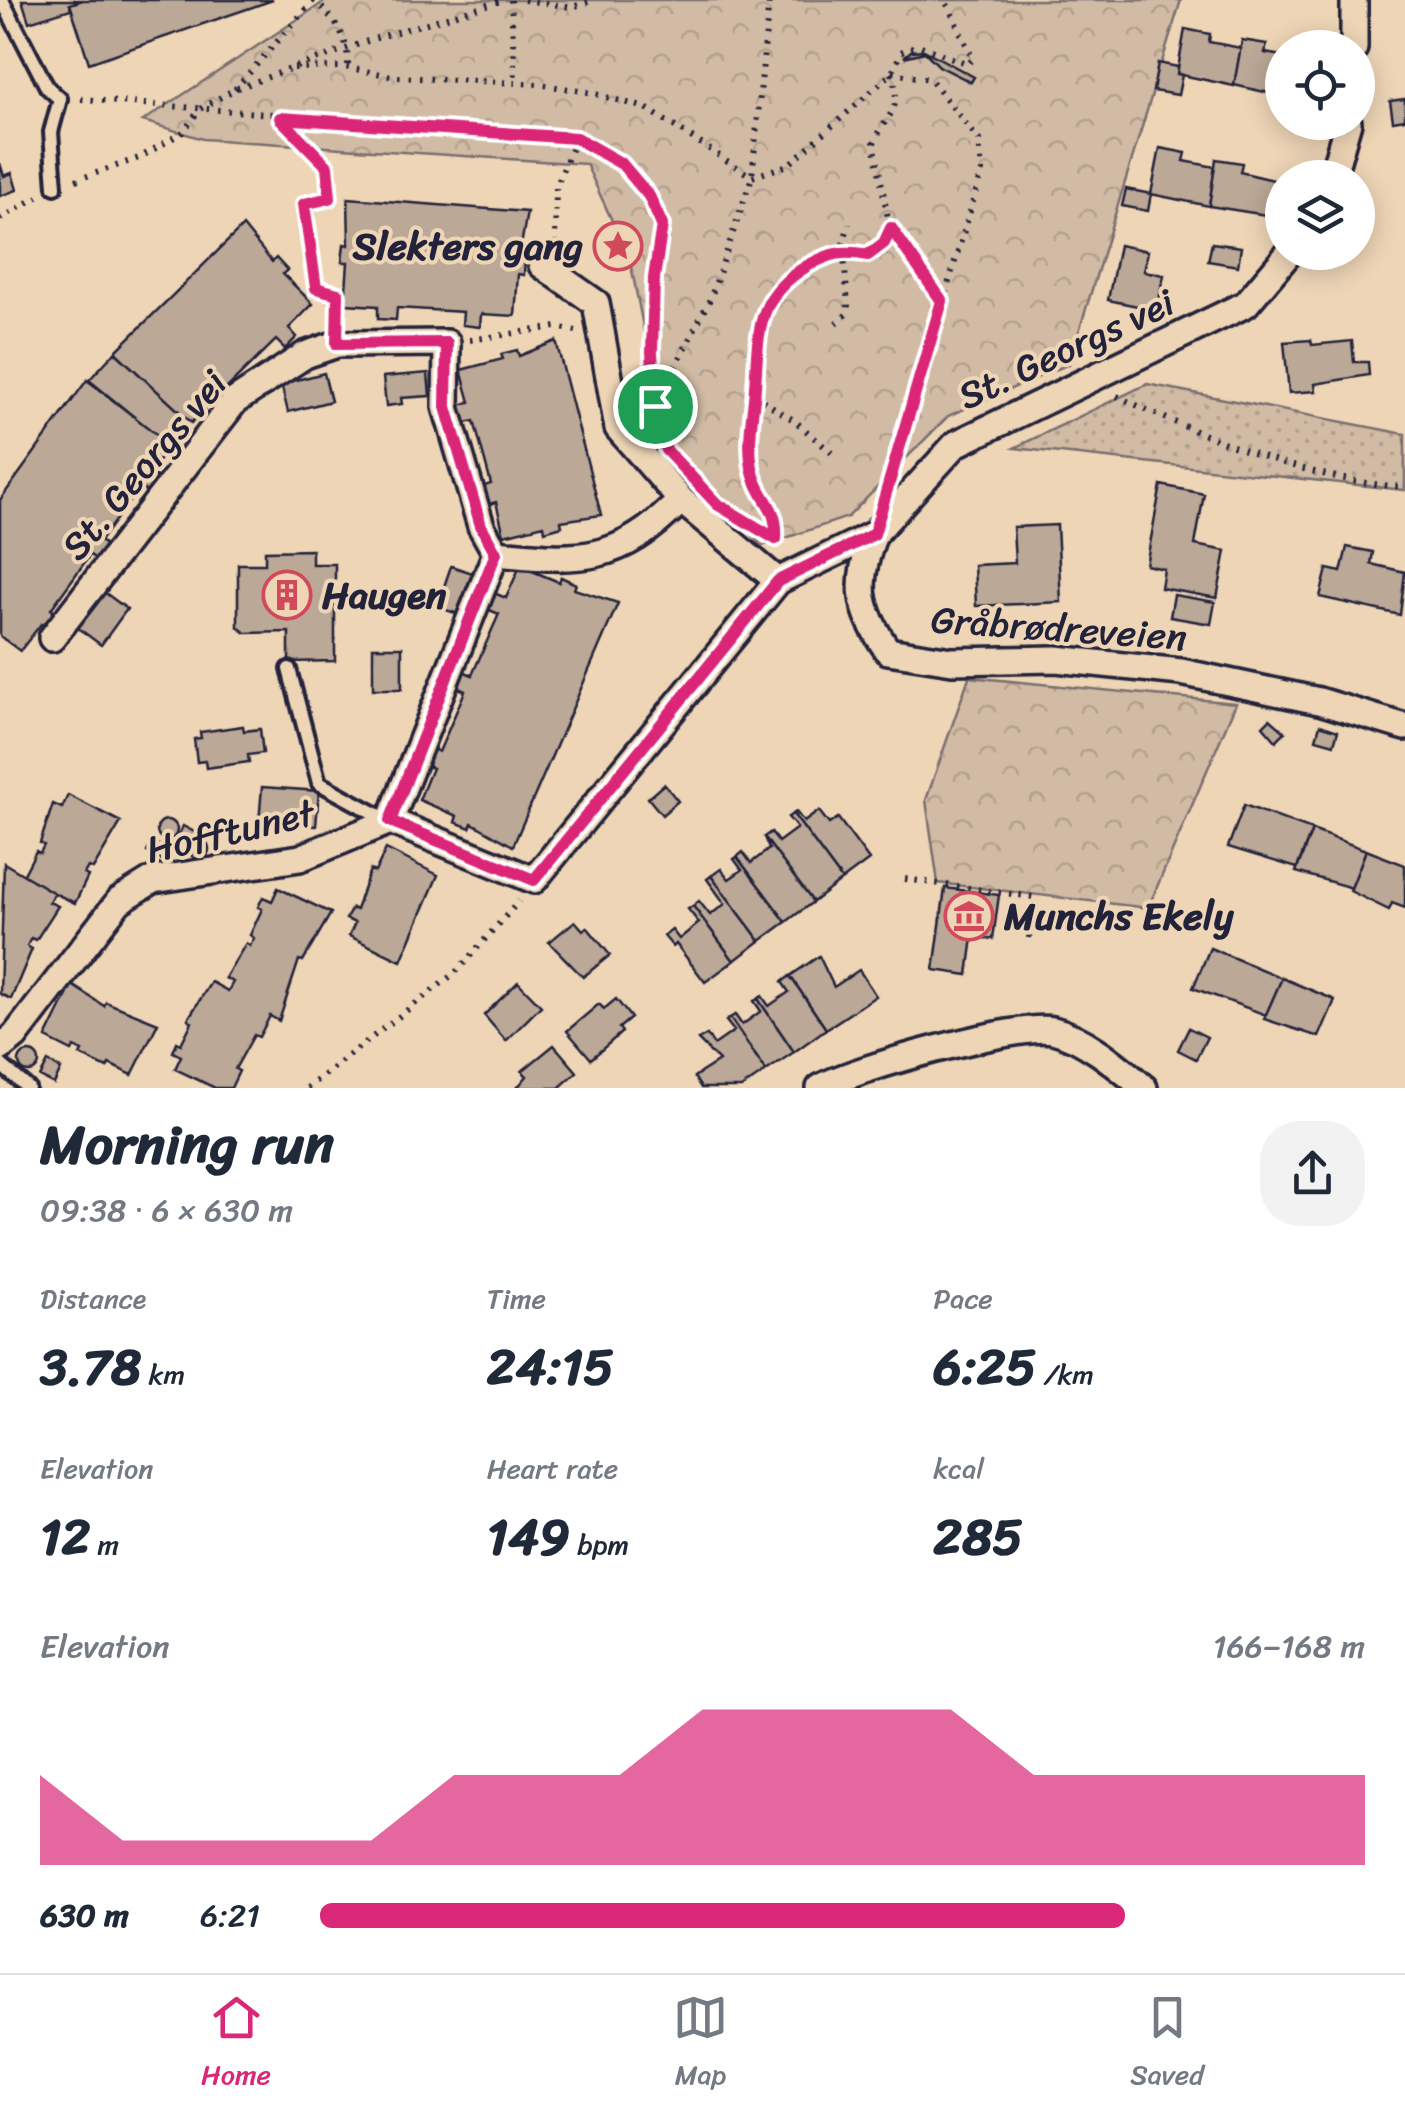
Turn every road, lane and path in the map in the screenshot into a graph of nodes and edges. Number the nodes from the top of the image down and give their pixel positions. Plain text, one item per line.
1 (2, 0) edge
2 (314, 0) edge
3 (507, 0) edge
4 (524, 0) edge
5 (595, 0) edge
6 (769, 0) edge
7 (945, 0) edge
8 (1354, 0) edge
9 (1354, 30) edge
10 (348, 48) junction
11 (294, 68) junction
12 (348, 68) junction
13 (892, 74) junction
14 (515, 83) junction
15 (235, 89) junction
16 (60, 99) junction
17 (200, 109) junction
18 (280, 118) junction
19 (576, 138) junction
20 (752, 177) junction
21 (54, 188) junction
22 (0, 219) edge
23 (849, 224) dead end
24 (891, 228) junction
25 (844, 250) junction
26 (548, 269) joint
27 (1275, 270) edge
28 (942, 301) junction
29 (836, 323) dead end
30 (602, 336) junction
31 (447, 343) junction
32 (337, 344) junction
33 (1085, 382) junction
34 (754, 395) junction
35 (655, 406) junction
36 (666, 450) dead end
37 (833, 454) dead end
38 (890, 480) dead end
39 (1405, 487) edge
40 (681, 500) junction
41 (761, 530) dead end
42 (874, 534) junction
43 (776, 539) junction
44 (496, 553) junction
45 (816, 563) junction
46 (778, 581) junction
47 (52, 638) dead end
48 (289, 669) dead end
49 (1405, 727) edge
50 (378, 826) junction
51 (534, 880) junction
52 (906, 880) dead end
53 (1030, 938) dead end
54 (0, 1048) edge
55 (0, 1064) edge
56 (28, 1088) edge
57 (307, 1088) edge
58 (820, 1088) edge
59 (1144, 1088) edge

1 - 16 lane
2 - 10 path
2 - 15 path
3 - 10 path
3 - 14 path
4 - 5 path
6 - 20 path
7 - 13 path
8 - 9 street
10 - 11 path
10 - 12 path
11 - 12 path
11 - 15 path
12 - 14 path
13 - 20 path
13 - 24 path
13 - 28 path
14 - 20 path
15 - 17 path
16 - 17 path
16 - 21 lane
17 - 18 path
17 - 21 path
18 - 19 path
18 - 32 path
19 - 26 path
19 - 35 path
20 - 35 path
21 - 22 path
23 - 25 path
24 - 25 path
24 - 28 path
25 - 29 path
25 - 34 path
26 - 30 street
27 - 33 street, St. Georgs vei
28 - 38 path
30 - 31 path
30 - 40 street
31 - 32 street, St. Georgs vei
31 - 44 street
32 - 47 street, St. Georgs vei
33 - 39 path
33 - 42 street, St. Georgs vei
34 - 37 path
34 - 43 path
35 - 36 path
40 - 44 street
40 - 46 street
41 - 43 path
42 - 45 street, St. Georgs vei
42 - 49 street, Gråbrødreveien
43 - 45 path
44 - 50 street
45 - 46 street, St. Georgs vei
46 - 51 street, St. Georgs vei
48 - 50 lane
50 - 51 street
50 - 54 street, Hofftunet
51 - 57 path
52 - 53 path
55 - 56 lane
58 - 59 street

